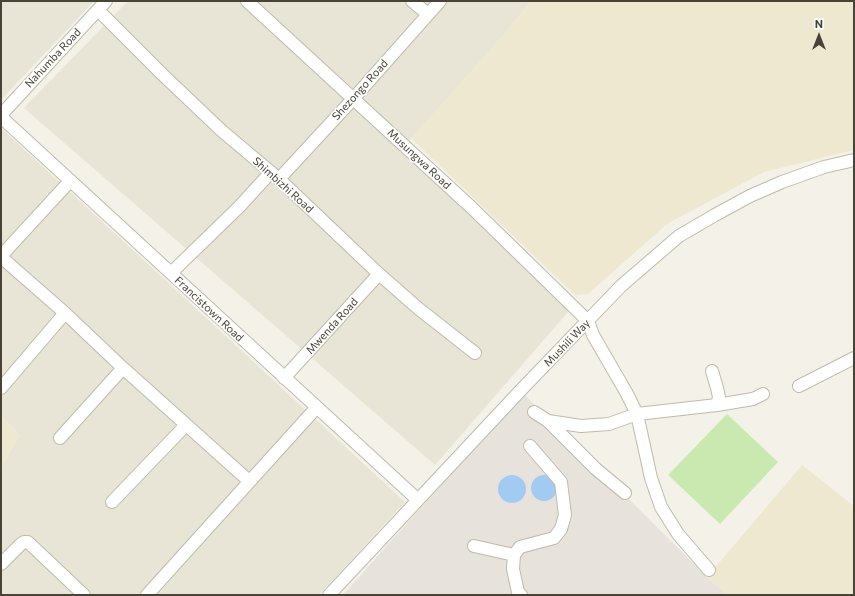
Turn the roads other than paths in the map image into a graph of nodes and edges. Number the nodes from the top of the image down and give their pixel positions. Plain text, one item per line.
1 (247, 1) edge
2 (412, 1) edge
3 (440, 1) edge
4 (102, 6) edge
5 (428, 14) junction
6 (353, 99) junction
7 (1, 116) edge
8 (854, 160) edge
9 (275, 176) junction
10 (70, 181) junction
11 (2, 252) edge
12 (171, 273) junction
13 (380, 274) junction
14 (65, 313) junction
15 (588, 321) junction
16 (475, 353) dead end
17 (854, 358) edge
18 (123, 368) junction
19 (712, 371) dead end
20 (284, 378) junction
21 (799, 386) dead end
22 (1, 388) edge
23 (763, 394) dead end
24 (717, 405) junction
25 (317, 407) junction
26 (534, 412) dead end
27 (637, 414) junction
28 (548, 421) junction
29 (186, 426) junction
30 (60, 438) dead end
31 (530, 446) dead end
32 (249, 481) junction
33 (625, 493) dead end
34 (418, 500) junction
35 (112, 502) dead end
36 (474, 546) dead end
37 (514, 555) junction
38 (1, 564) edge
39 (709, 570) dead end
40 (84, 595) edge
41 (147, 595) edge
42 (328, 595) edge
43 (521, 595) edge

1 - 6 street, Musungwa Road
2 - 5 street
3 - 5 street, Shezongo Road
4 - 7 street, Nahumba Road
4 - 9 street, Shimbizhi Road
5 - 6 street, Shezongo Road
6 - 9 street, Shezongo Road
6 - 15 street, Musungwa Road
7 - 10 street, Francistown Road
8 - 15 street, Mushili Way
9 - 12 street, Shezongo Road
9 - 13 street, Shimbizhi Road
10 - 11 street
10 - 12 street, Francistown Road
11 - 14 street
12 - 20 street, Francistown Road
13 - 16 street, Shimbizhi Road
13 - 20 street, Mwenda Road
14 - 18 street
14 - 22 street
15 - 27 street
15 - 34 street, Mushili Way
17 - 21 street
18 - 29 street
18 - 30 street
19 - 24 street
20 - 25 street, Francistown Road
23 - 24 street
24 - 27 street
25 - 32 street
25 - 34 street, Francistown Road
26 - 28 street
27 - 28 street
27 - 39 street
28 - 33 street
29 - 32 street
29 - 35 street
31 - 37 street
32 - 41 street
34 - 42 street, Mushili Way
36 - 37 street
37 - 43 street
38 - 40 street

